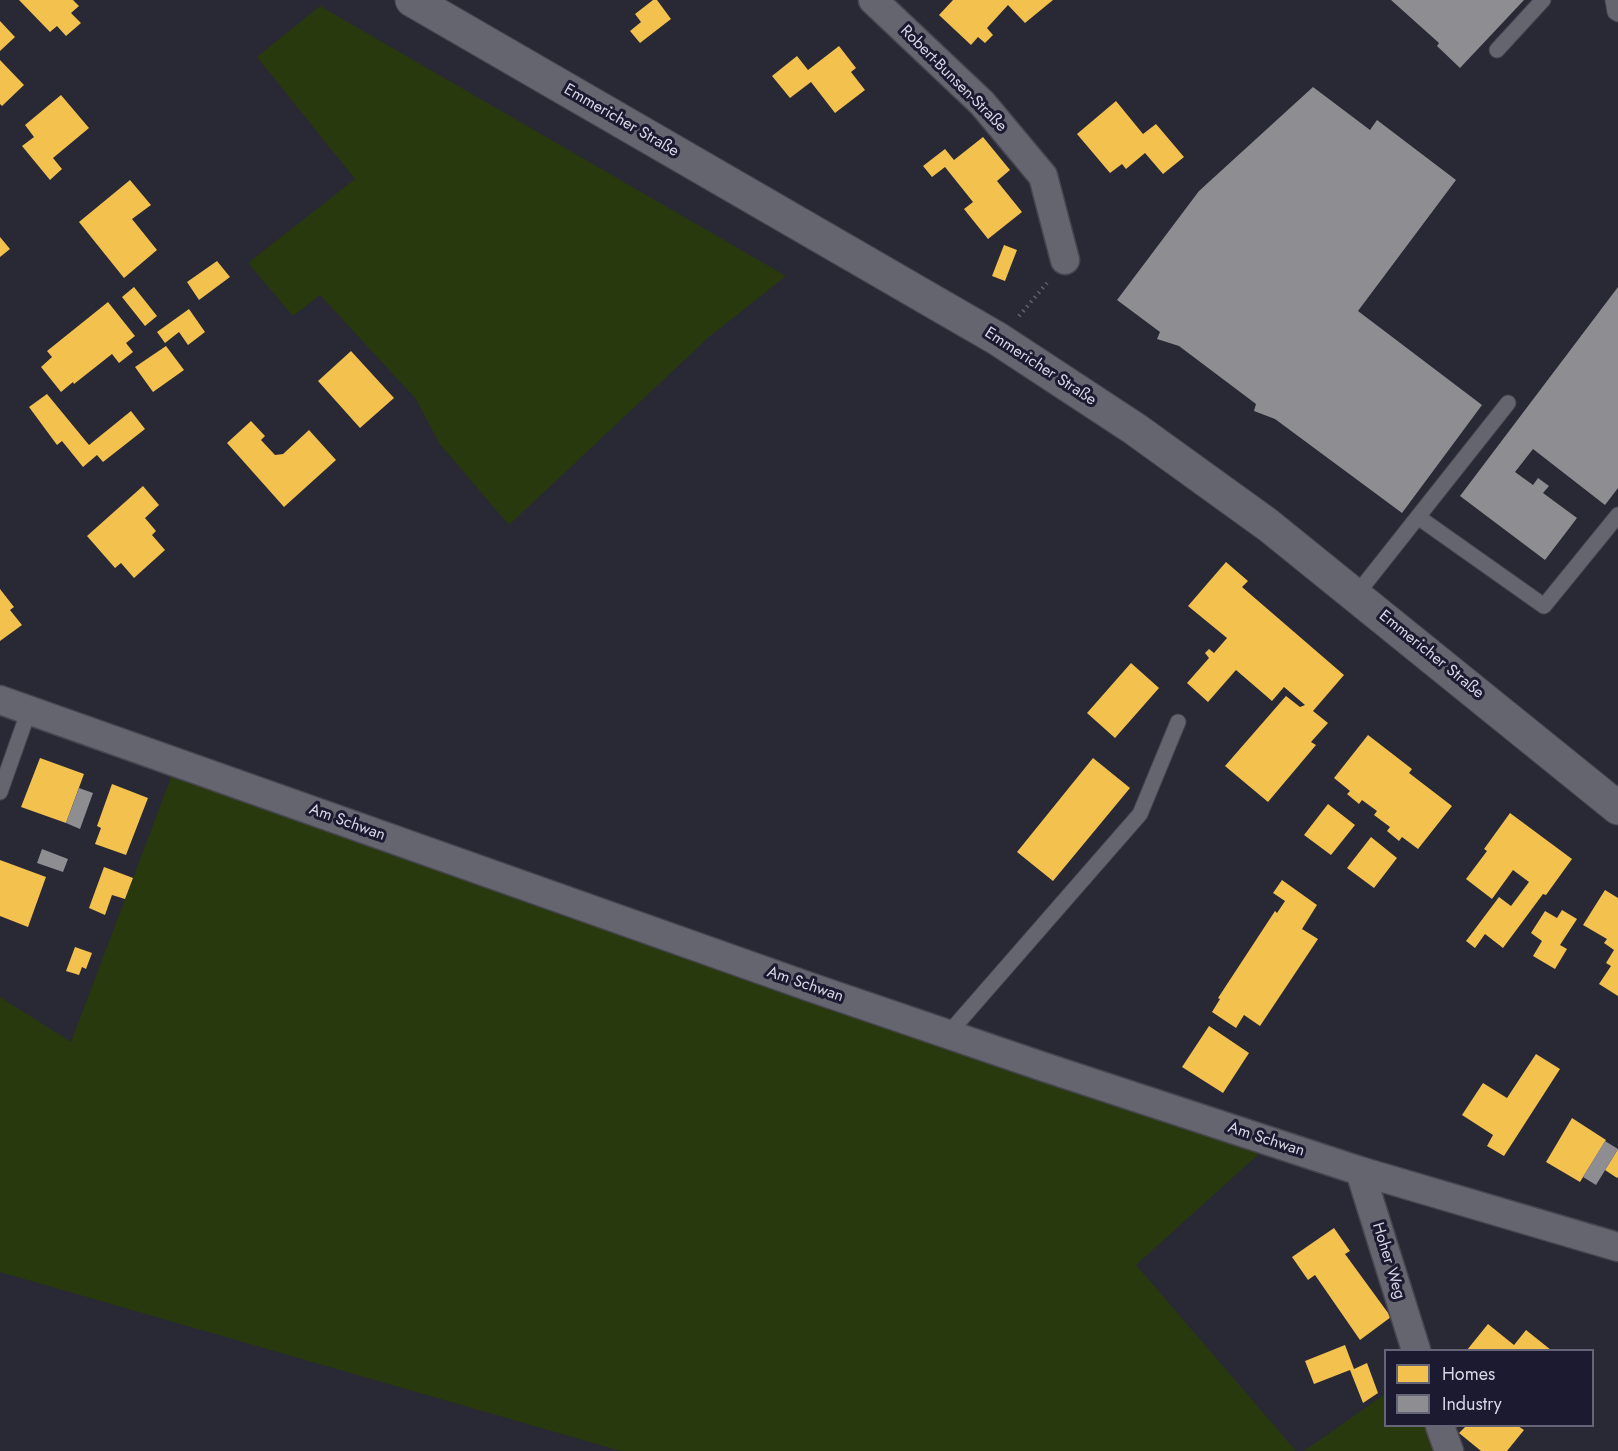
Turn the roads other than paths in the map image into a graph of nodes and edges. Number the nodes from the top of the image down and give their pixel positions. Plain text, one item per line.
1 (412, 0) edge
2 (873, 0) edge
3 (1543, 0) edge
4 (1613, 0) edge
5 (1618, 14) edge
6 (1497, 50) dead end
7 (1065, 260) road end
8 (1508, 403) dead end
9 (1618, 515) edge
10 (1418, 517) junction
11 (1356, 595) junction
12 (0, 700) edge
13 (29, 711) junction
14 (1178, 722) dead end
15 (0, 792) edge
16 (1618, 808) edge
17 (948, 1034) junction
18 (1360, 1172) junction
19 (1618, 1247) edge
20 (1416, 1349) edge
21 (1441, 1427) edge
22 (1449, 1451) edge

1 - 11 main road, Emmericher Straße
2 - 7 street, Robert-Bunsen-Straße
3 - 6 lane
4 - 5 lane
8 - 10 lane
9 - 10 lane
10 - 11 lane
11 - 16 main road, Emmericher Straße
12 - 13 street, Am Schwan
13 - 15 lane
13 - 17 street, Am Schwan
14 - 17 lane
17 - 18 street, Am Schwan
18 - 19 street, Am Schwan
18 - 20 street, Hoher Weg
21 - 22 street

